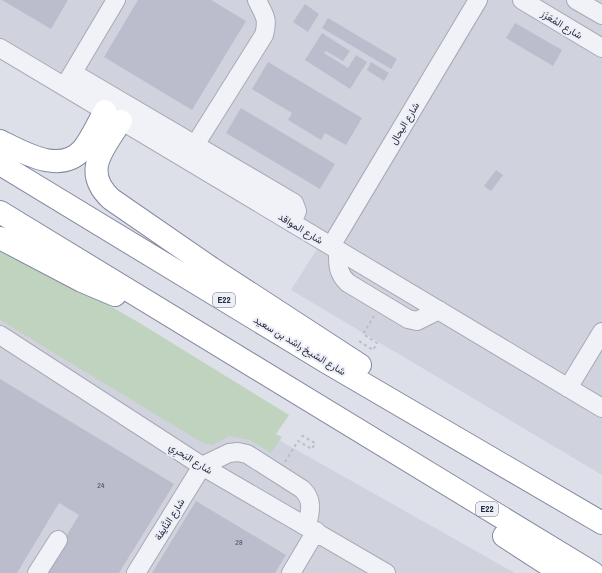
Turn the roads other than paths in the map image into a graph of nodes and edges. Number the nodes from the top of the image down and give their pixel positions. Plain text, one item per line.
1 (116, 0) edge
2 (257, 0) edge
3 (478, 0) edge
4 (522, 0) edge
5 (576, 0) edge
6 (598, 9) edge
7 (0, 48) edge
8 (602, 48) edge
9 (68, 80) junction
10 (113, 116) junction
11 (0, 141) edge
12 (195, 145) junction
13 (0, 164) edge
14 (0, 212) edge
15 (292, 222) junction
16 (0, 238) edge
17 (334, 248) junction
18 (439, 310) junction
19 (195, 330) junction
20 (602, 332) edge
21 (0, 334) edge
22 (568, 388) junction
23 (602, 408) edge
24 (449, 434) junction
25 (382, 445) junction
26 (202, 466) junction
27 (602, 523) edge
28 (311, 529) junction
29 (58, 540) dead end
30 (37, 573) edge
31 (136, 573) edge
32 (291, 573) edge
33 (386, 573) edge
34 (561, 573) edge
35 (593, 573) edge

1 - 9 street
2 - 12 street
3 - 17 street, شارع اليحال
4 - 8 street, شارع المُعَزَز
5 - 6 street
7 - 9 street, شارع المواقد
9 - 10 street, شارع المواقد
9 - 12 street
10 - 11 highway
10 - 15 street, شارع المواقد
10 - 24 highway
12 - 15 street
13 - 24 highway, شارع الشيخ راشد بن سعيد / E22
14 - 19 highway, E22
15 - 17 street, شارع المواقد
16 - 19 highway
17 - 18 street, شارع المواقد
17 - 18 street
18 - 22 street, شارع المواقد
19 - 25 highway, E22
20 - 22 street
21 - 26 street, شارع البَحرِي
22 - 23 street, شارع المواقد
24 - 27 highway, شارع الشيخ راشد بن سعيد / E22
25 - 34 highway
25 - 35 highway, E22
26 - 28 street, شارع البَحرِي
26 - 28 street
26 - 31 street, شارع النَّايفة
28 - 32 street
28 - 33 street, شارع البَحرِي
29 - 30 street

